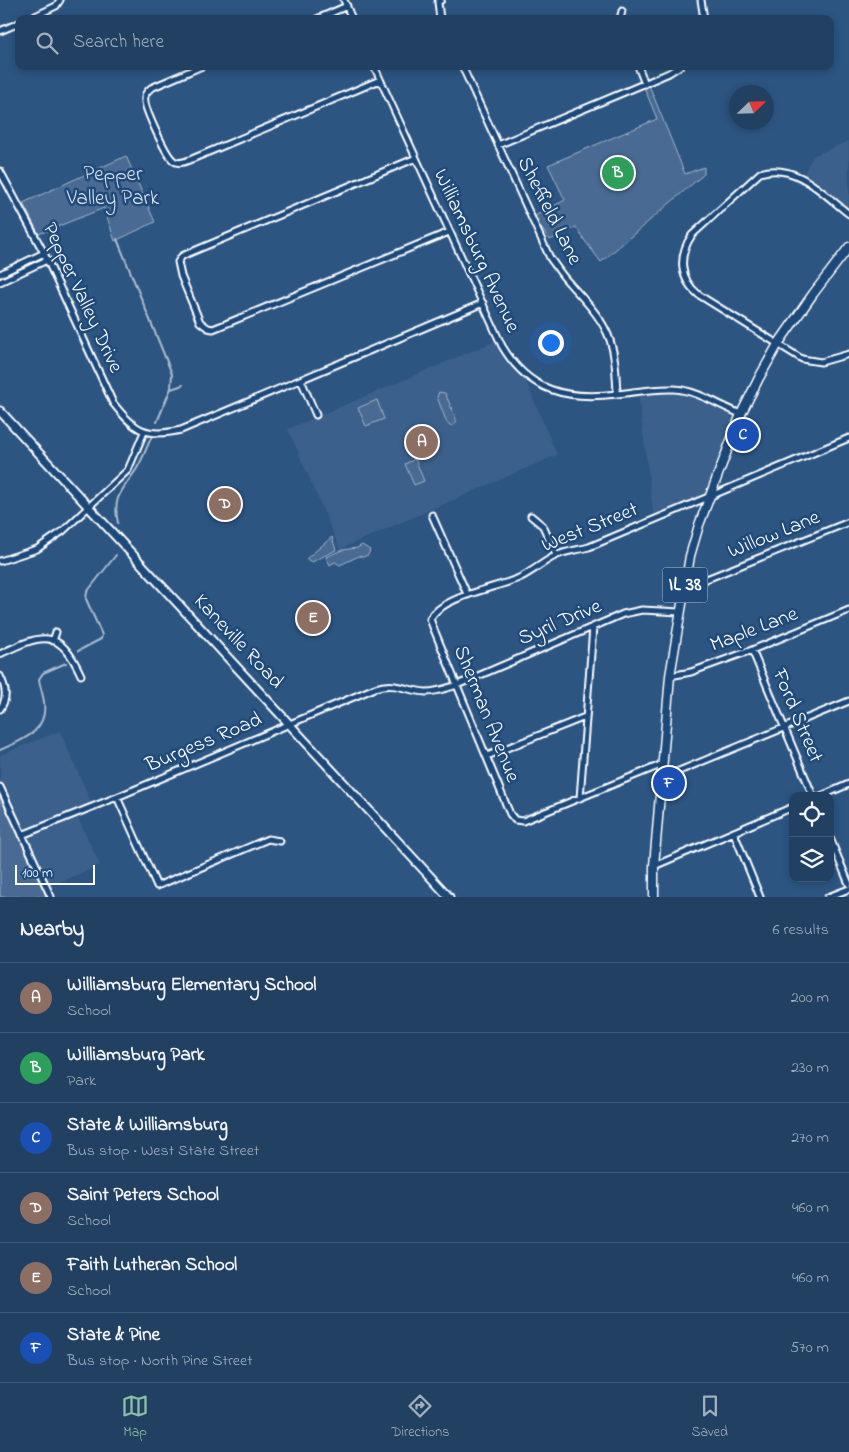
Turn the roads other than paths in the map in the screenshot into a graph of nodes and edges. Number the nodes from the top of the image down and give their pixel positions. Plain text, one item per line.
1 (60, 0) edge
2 (344, 0) edge
3 (701, 0) edge
4 (439, 1) edge
5 (347, 6) junction
6 (622, 11) dead end
7 (37, 15) edge
8 (326, 15) edge
9 (350, 15) edge
10 (440, 15) edge
11 (621, 15) edge
12 (703, 15) edge
13 (15, 25) edge
14 (0, 31) edge
15 (192, 70) edge
16 (376, 70) edge
17 (463, 70) edge
18 (640, 70) edge
19 (674, 70) edge
20 (380, 80) junction
21 (645, 84) junction
22 (498, 145) junction
23 (416, 158) junction
24 (0, 171) edge
25 (849, 214) edge
26 (449, 232) junction
27 (849, 247) edge
28 (44, 253) junction
29 (47, 260) junction
30 (0, 274) edge
31 (0, 282) edge
32 (483, 303) junction
33 (778, 344) junction
34 (849, 354) edge
35 (301, 380) junction
36 (618, 394) junction
37 (0, 411) edge
38 (741, 414) junction
39 (316, 415) dead end
40 (144, 432) junction
41 (849, 438) edge
42 (710, 496) junction
43 (89, 507) junction
44 (432, 515) dead end
45 (531, 516) dead end
46 (848, 524) edge
47 (556, 555) junction
48 (0, 561) edge
49 (684, 588) junction
50 (467, 594) junction
51 (849, 610) edge
52 (680, 612) junction
53 (430, 619) joint
54 (593, 627) junction
55 (56, 632) dead end
56 (53, 641) junction
57 (752, 650) junction
58 (0, 654) edge
59 (81, 675) dead end
60 (0, 676) edge
61 (670, 676) junction
62 (457, 685) junction
63 (849, 700) edge
64 (0, 710) edge
65 (585, 717) junction
66 (290, 725) junction
67 (785, 728) junction
68 (487, 756) junction
69 (663, 764) junction
70 (662, 778) junction
71 (849, 784) edge
72 (0, 787) edge
73 (811, 792) edge
74 (830, 792) edge
75 (117, 797) junction
76 (580, 798) junction
77 (789, 810) edge
78 (734, 832) junction
79 (22, 835) junction
80 (280, 841) dead end
81 (834, 848) edge
82 (654, 866) junction
83 (849, 884) edge
84 (849, 889) edge
85 (51, 897) edge
86 (449, 897) edge
87 (654, 897) edge
88 (760, 897) edge
89 (828, 897) edge

1 - 7 street
2 - 5 street
3 - 12 street
4 - 10 street
5 - 8 street
5 - 9 street
6 - 11 street
13 - 14 street
15 - 20 street
16 - 20 street, Williamsburg Avenue
17 - 22 street, Sheffield Lane
18 - 21 street
19 - 21 street
20 - 23 street, Williamsburg Avenue
21 - 22 street
22 - 36 street, Sheffield Lane
23 - 26 street, Williamsburg Avenue
23 - 26 street
24 - 28 street, Pepper Valley Drive
25 - 33 street
26 - 32 street, Williamsburg Avenue
27 - 33 main road, IL 38
28 - 29 street, Pepper Valley Drive
28 - 30 street
29 - 31 street
29 - 40 street, Pepper Valley Drive
32 - 35 street
32 - 36 street, Williamsburg Avenue
33 - 34 street
33 - 38 main road, IL 38
35 - 39 street
35 - 40 street
36 - 38 street, Williamsburg Avenue
37 - 43 main road, Kaneville Road
38 - 42 main road, IL 38
40 - 43 street
41 - 42 street, West Street
42 - 47 street, West Street
42 - 49 main road, IL 38
43 - 48 street
43 - 66 main road, Kaneville Road
44 - 50 street
45 - 47 street
46 - 49 street, Willow Lane
47 - 50 street, West Street
49 - 52 main road, IL 38
50 - 53 street, West Street
51 - 57 street, Maple Lane
52 - 54 street, Syril Drive
52 - 61 main road, IL 38
53 - 62 street, Sherman Avenue
54 - 62 street, Syril Drive
54 - 65 street
55 - 56 street
56 - 58 street
56 - 59 street
57 - 61 street, Maple Lane
57 - 67 street, Ford Street
60 - 64 street
61 - 69 main road, IL 38
62 - 66 street, Burgess Road
62 - 68 street, Sherman Avenue
63 - 67 street
65 - 68 street
65 - 76 street
66 - 75 street, Burgess Road
66 - 86 main road, Kaneville Road
67 - 70 street
67 - 73 street, Ford Street
68 - 76 street, Sherman Avenue
69 - 70 main road, IL 38
69 - 76 street
70 - 82 main road, IL 38
71 - 74 street
72 - 79 street
75 - 79 street, Burgess Road
75 - 80 street
77 - 78 street
78 - 82 street
78 - 88 street
79 - 85 street
81 - 83 street
82 - 87 main road, IL 38
84 - 89 street

